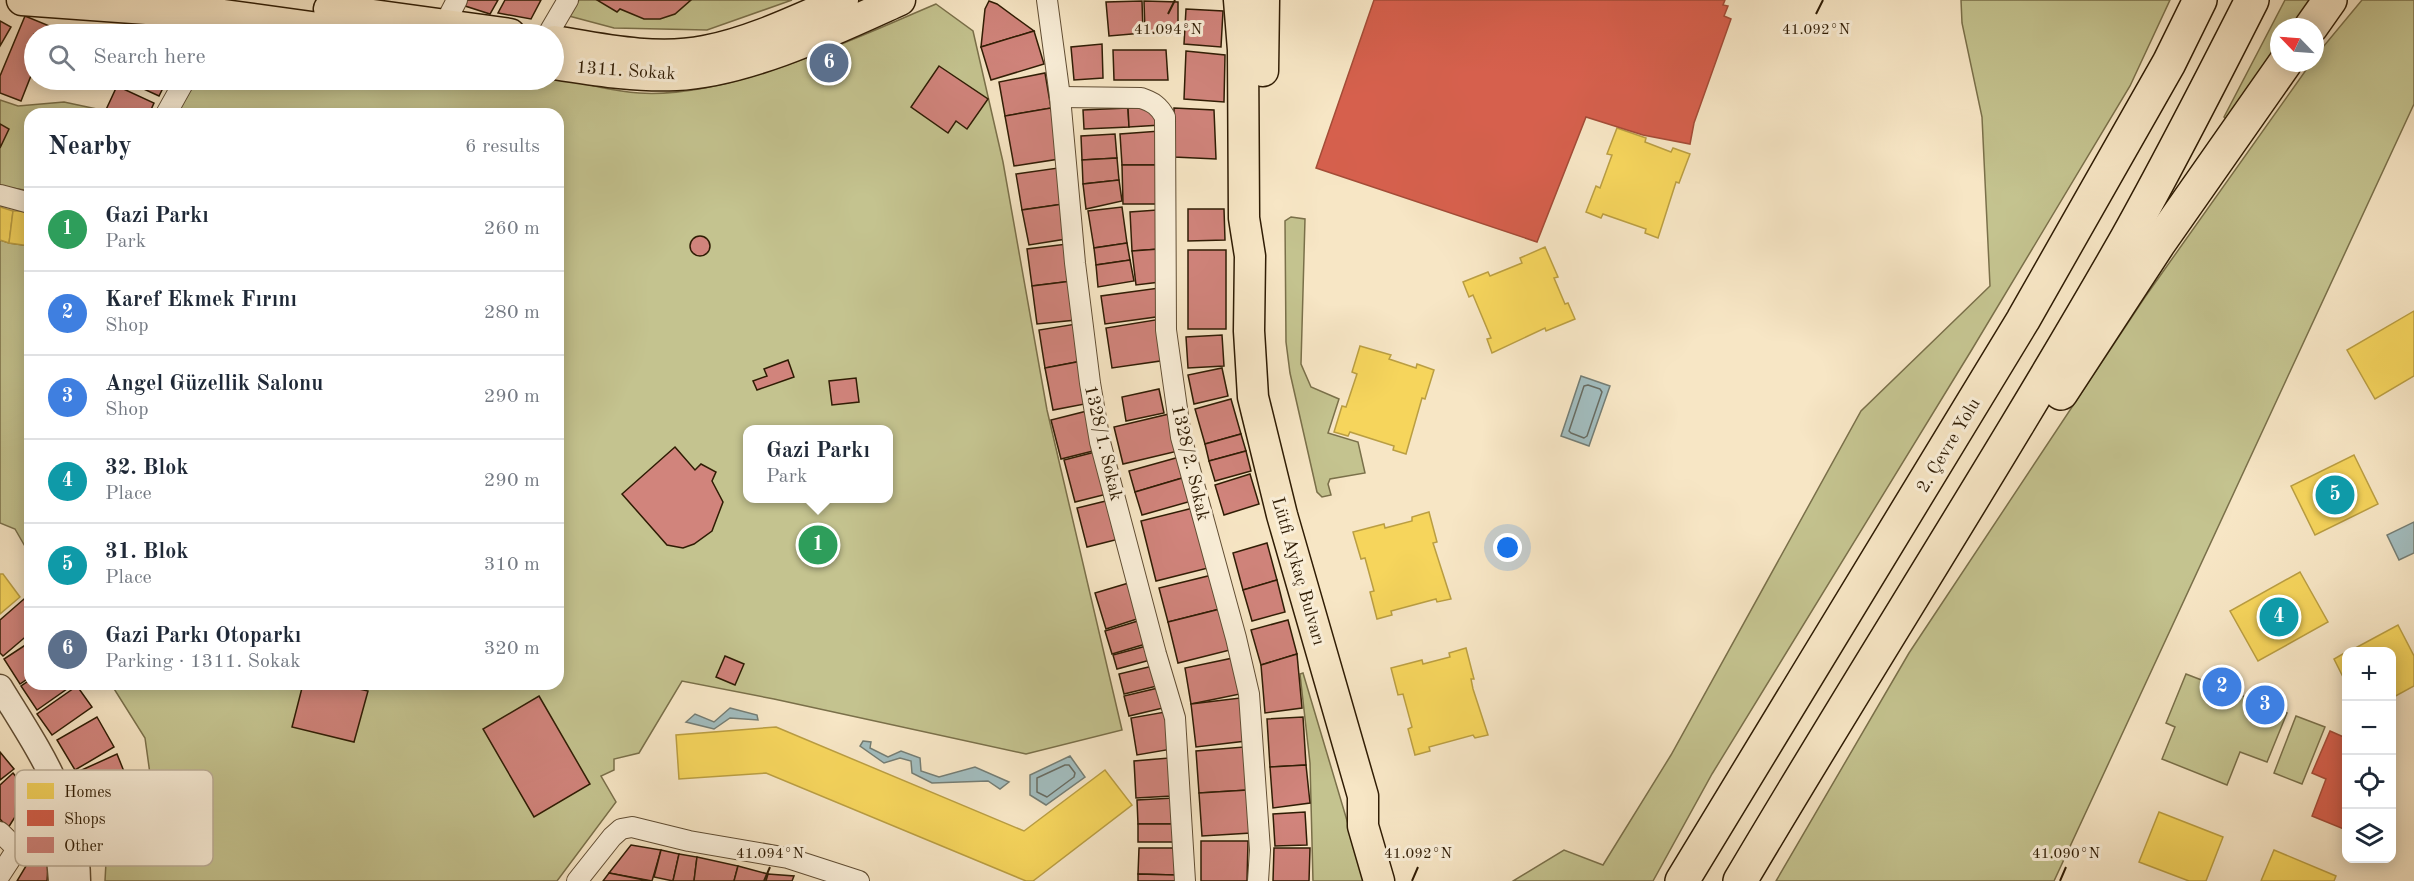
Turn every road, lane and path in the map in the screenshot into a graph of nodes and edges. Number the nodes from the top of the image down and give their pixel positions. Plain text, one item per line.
1 (22, 0) edge
2 (267, 0) edge
3 (568, 0) edge
4 (843, 0) edge
5 (900, 0) edge
6 (1047, 0) edge
7 (1239, 0) edge
8 (1264, 0) edge
9 (2200, 0) edge
10 (2252, 0) edge
11 (2330, 0) edge
12 (332, 4) edge
13 (451, 13) edge
14 (214, 16) edge
15 (2317, 18) edge
16 (280, 24) edge
17 (482, 24) edge
18 (554, 24) edge
19 (564, 43) edge
20 (564, 65) edge
21 (2280, 72) edge
22 (179, 90) edge
23 (1060, 97) junction
24 (169, 108) edge
25 (0, 195) edge
26 (24, 201) edge
27 (1250, 256) junction
28 (1936, 559) junction
29 (0, 687) edge
30 (0, 708) edge
31 (38, 770) edge
32 (47, 770) edge
33 (1363, 796) junction
34 (0, 832) edge
35 (15, 847) edge
36 (15, 852) edge
37 (61, 866) edge
38 (76, 866) edge
39 (816, 874) edge
40 (0, 875) edge
41 (61, 881) edge
42 (78, 881) edge
43 (577, 881) edge
44 (859, 881) edge
45 (1185, 881) edge
46 (1258, 881) edge
47 (1378, 881) edge
48 (1399, 881) edge
49 (1682, 881) edge
50 (1740, 881) edge

1 - 14 main road
2 - 12 main road
3 - 18 street
4 - 19 main road, 1311. Sokak
5 - 20 main road, 1311. Sokak
6 - 23 street, 1328/1. Sokak
7 - 27 main road, Lütfi Aykaç Bulvarı
8 - 27 main road, Lütfi Aykaç Bulvarı
9 - 49 highway, 2. Çevre Yolu
10 - 28 highway
11 - 15 highway
12 - 13 main road
13 - 17 main road
14 - 16 main road
21 - 28 highway
22 - 24 street
23 - 45 street, 1328/1. Sokak
23 - 46 street, 1328/2. Sokak
25 - 26 street
27 - 33 main road, Lütfi Aykaç Bulvarı
28 - 50 highway
29 - 32 street
30 - 31 street
33 - 47 main road, Lütfi Aykaç Bulvarı
33 - 48 main road
34 - 35 street
36 - 40 street
37 - 41 street
38 - 42 street
39 - 43 street
39 - 44 street

